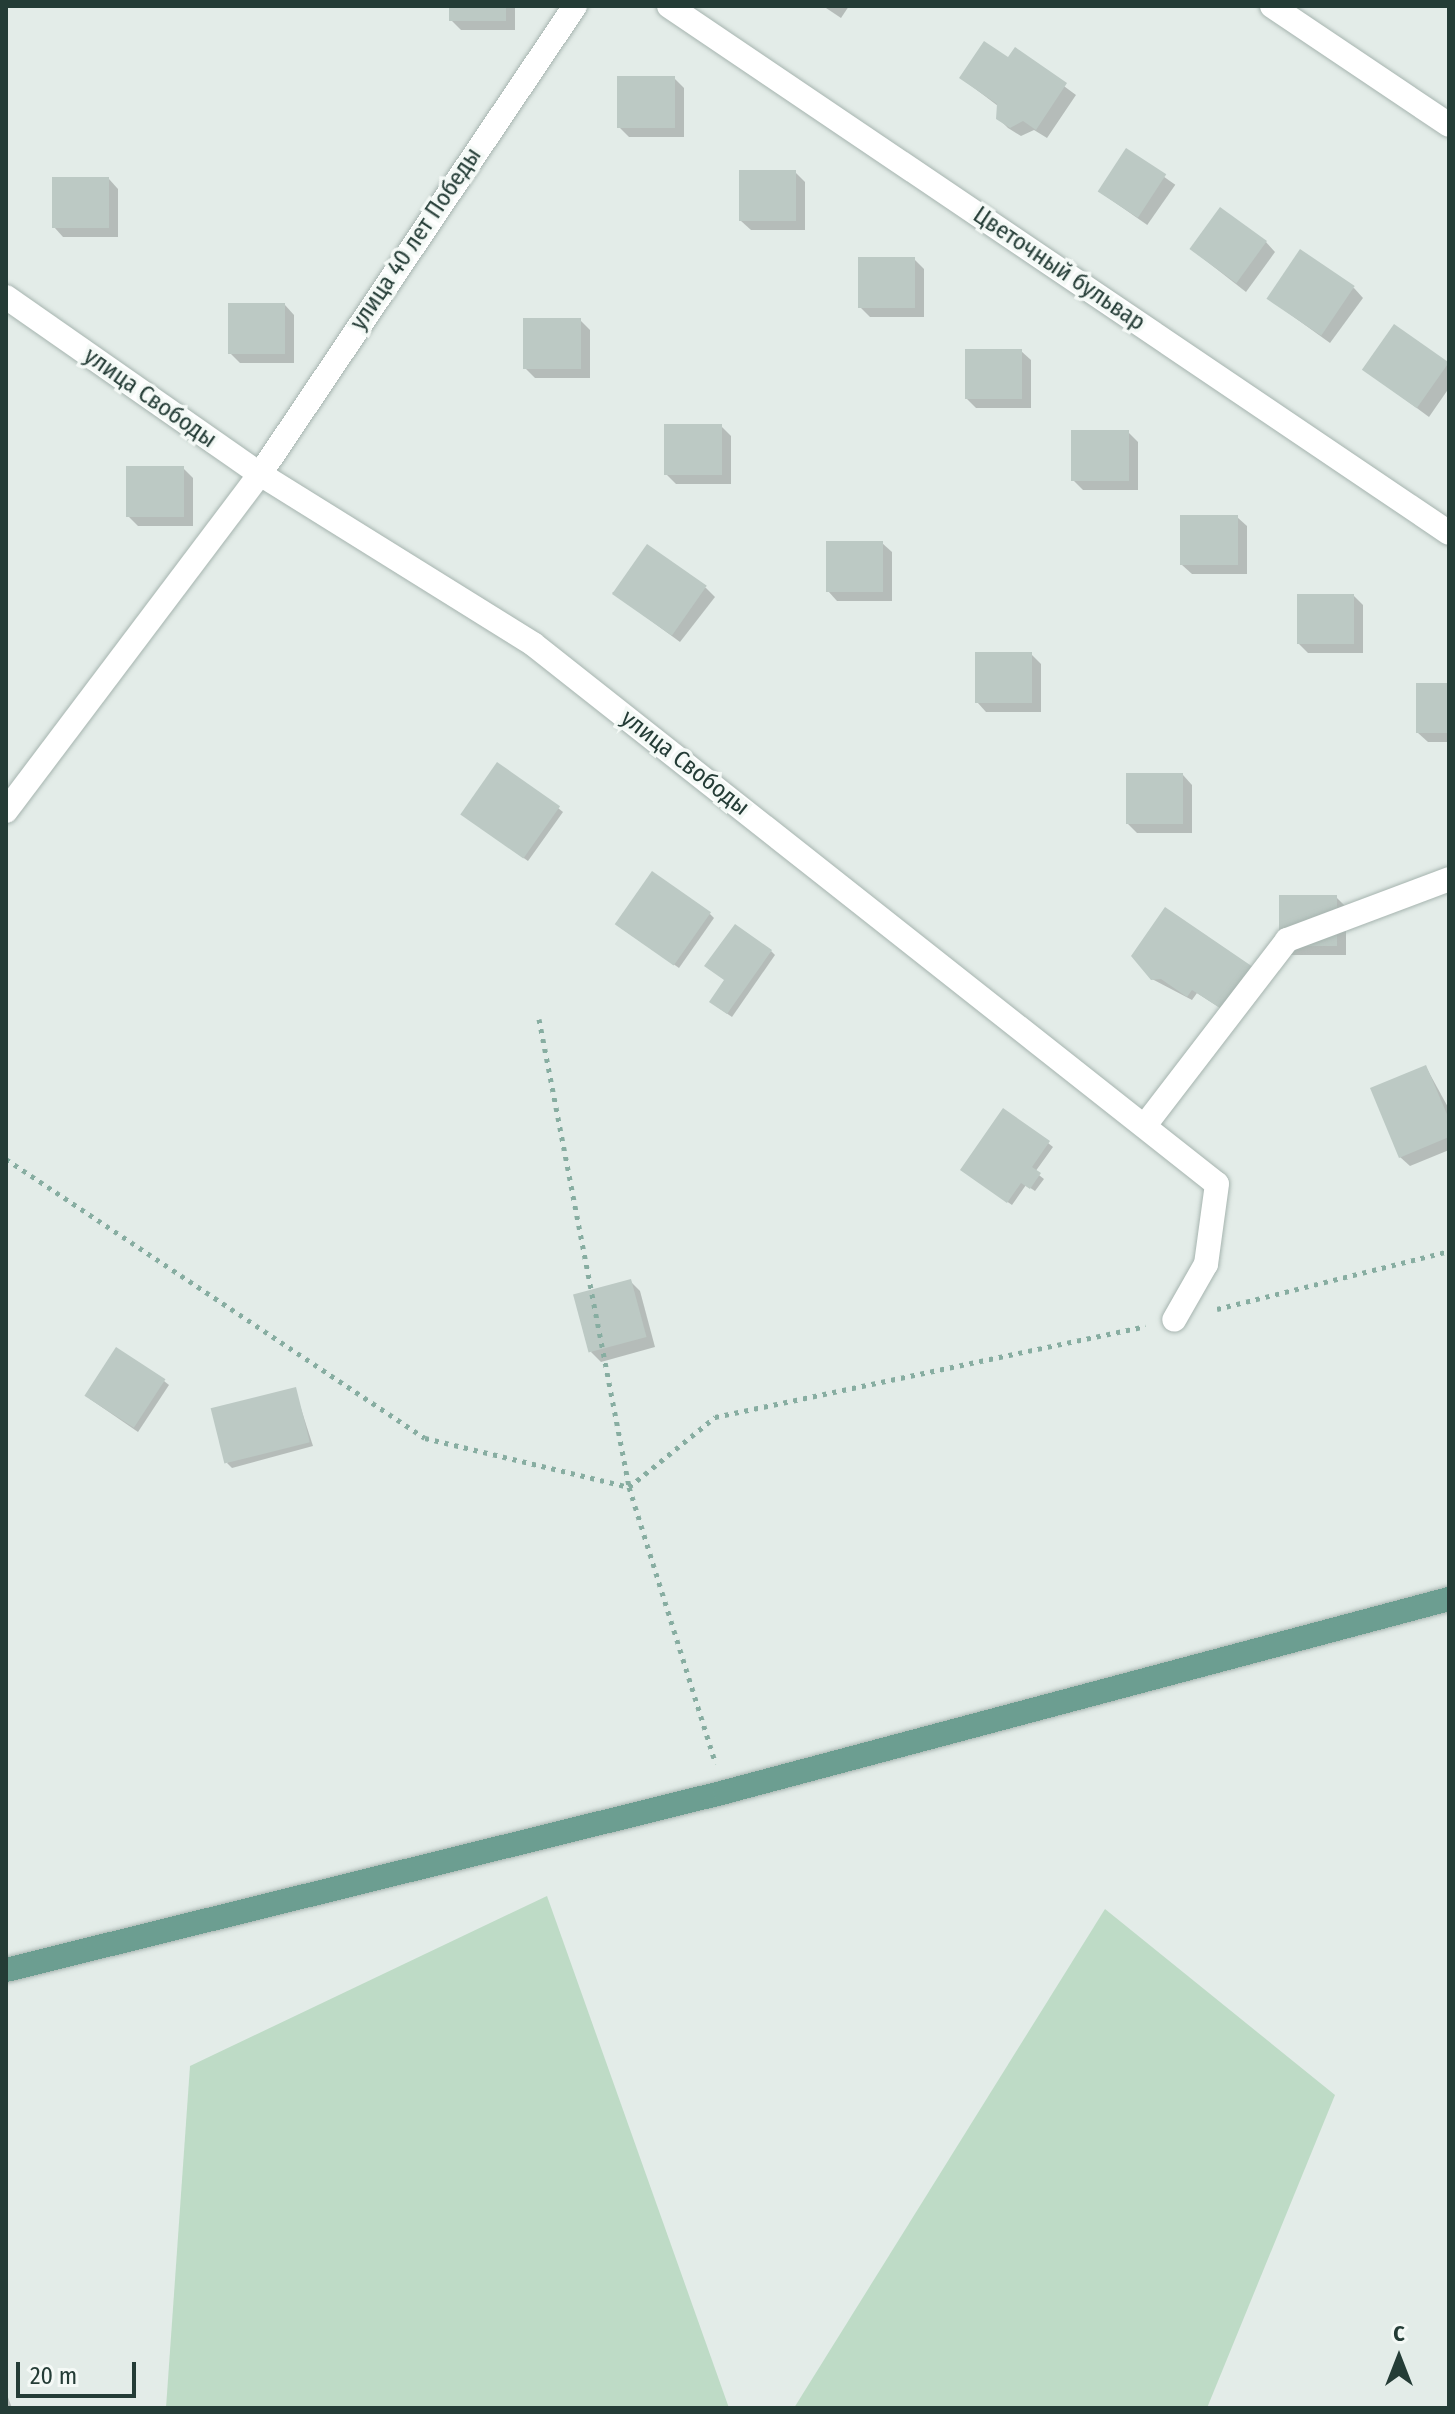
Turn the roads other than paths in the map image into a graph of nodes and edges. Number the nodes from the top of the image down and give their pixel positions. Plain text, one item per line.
1 (575, 6) edge
2 (669, 6) edge
3 (1272, 6) edge
4 (1449, 125) edge
5 (6, 297) edge
6 (260, 474) junction
7 (1449, 533) edge
8 (6, 811) edge
9 (1449, 879) edge
10 (1146, 1124) junction
11 (1174, 1320) road end
12 (1449, 1599) edge
13 (6, 1970) edge

1 - 6 street, улица 40 лет Победы
2 - 7 street, Цветочный бульвар
3 - 4 street
5 - 6 street, улица Свободы
6 - 8 street, улица 40 лет Победы
6 - 10 street, улица Свободы
9 - 10 street
10 - 11 street, улица Свободы
12 - 13 main road

